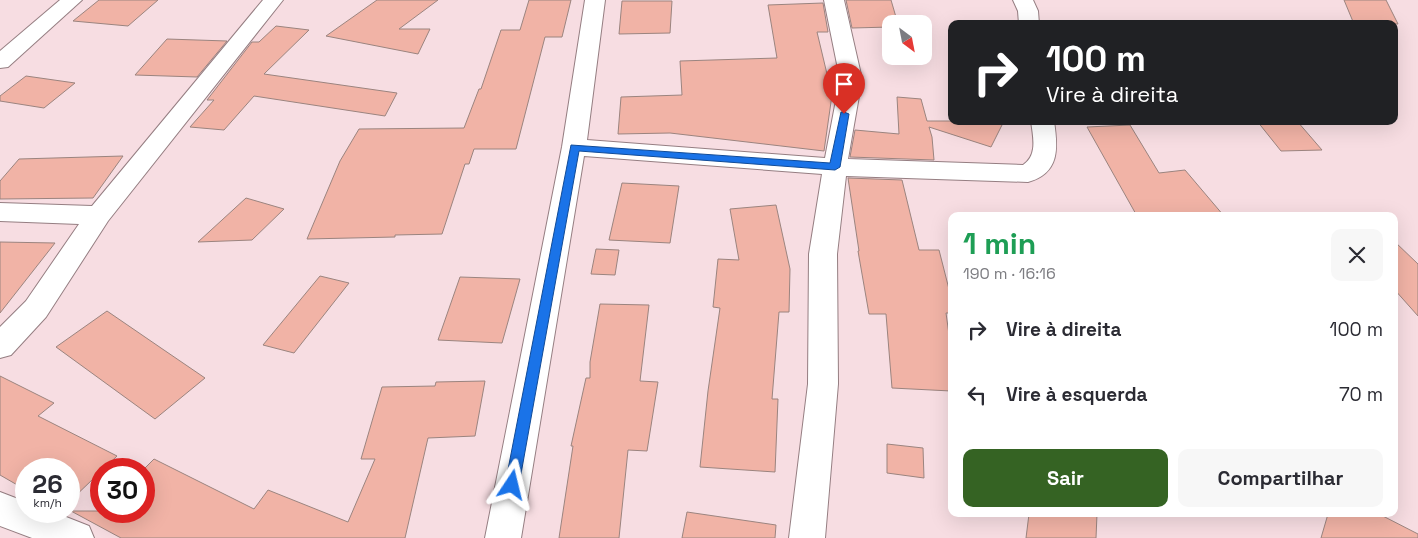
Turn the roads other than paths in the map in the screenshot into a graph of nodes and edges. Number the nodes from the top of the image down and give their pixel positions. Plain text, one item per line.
1 (72, 0) edge
2 (273, 0) edge
3 (595, 0) edge
4 (834, 0) edge
5 (1022, 0) edge
6 (1029, 20) edge
7 (0, 62) edge
8 (1042, 125) edge
9 (574, 147) junction
10 (835, 167) junction
11 (0, 212) edge
12 (99, 215) junction
13 (0, 346) edge
14 (0, 509) edge
15 (76, 538) edge
16 (503, 538) edge
17 (807, 538) edge

1 - 7 street
2 - 12 street
3 - 9 street
4 - 10 street
5 - 6 street
8 - 10 street
9 - 10 street
9 - 16 street
10 - 17 street
11 - 12 street
12 - 13 street
14 - 15 street

